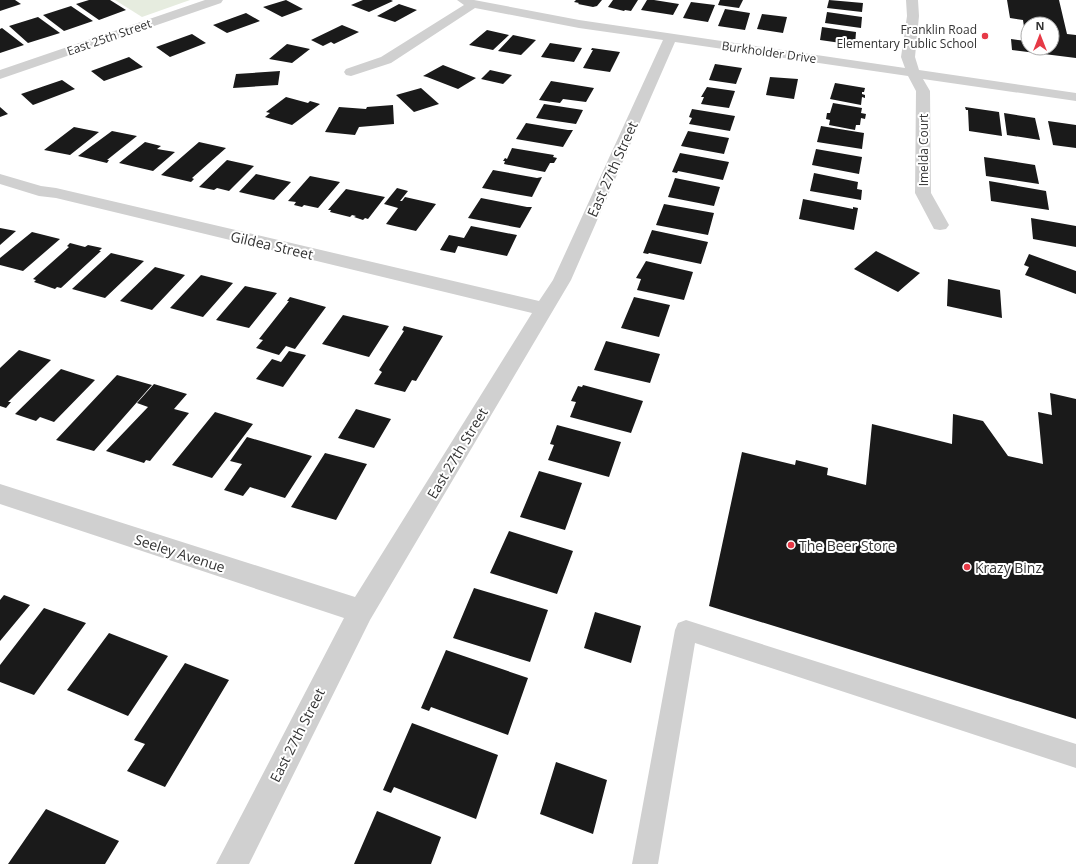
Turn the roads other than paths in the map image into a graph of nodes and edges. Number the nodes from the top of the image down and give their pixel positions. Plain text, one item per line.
1 (217, 0) edge
2 (912, 0) edge
3 (468, 2) edge
4 (671, 38) junction
5 (351, 72) dead end
6 (913, 72) junction
7 (0, 75) edge
8 (1076, 97) edge
9 (0, 179) edge
10 (940, 225) dead end
11 (544, 309) junction
12 (0, 494) edge
13 (361, 611) junction
14 (1076, 756) edge
15 (232, 864) edge
16 (645, 864) edge

1 - 7 street, East 25th Street
2 - 6 street
3 - 4 street, Burkholder Drive
3 - 5 street
4 - 6 street, Burkholder Drive
4 - 11 street, East 27th Street
6 - 8 street, Burkholder Drive
6 - 10 street, Imelda Court
9 - 11 street, Gildea Street
11 - 13 street, East 27th Street
12 - 13 street, Seeley Avenue
13 - 15 street, East 27th Street
14 - 16 lane

